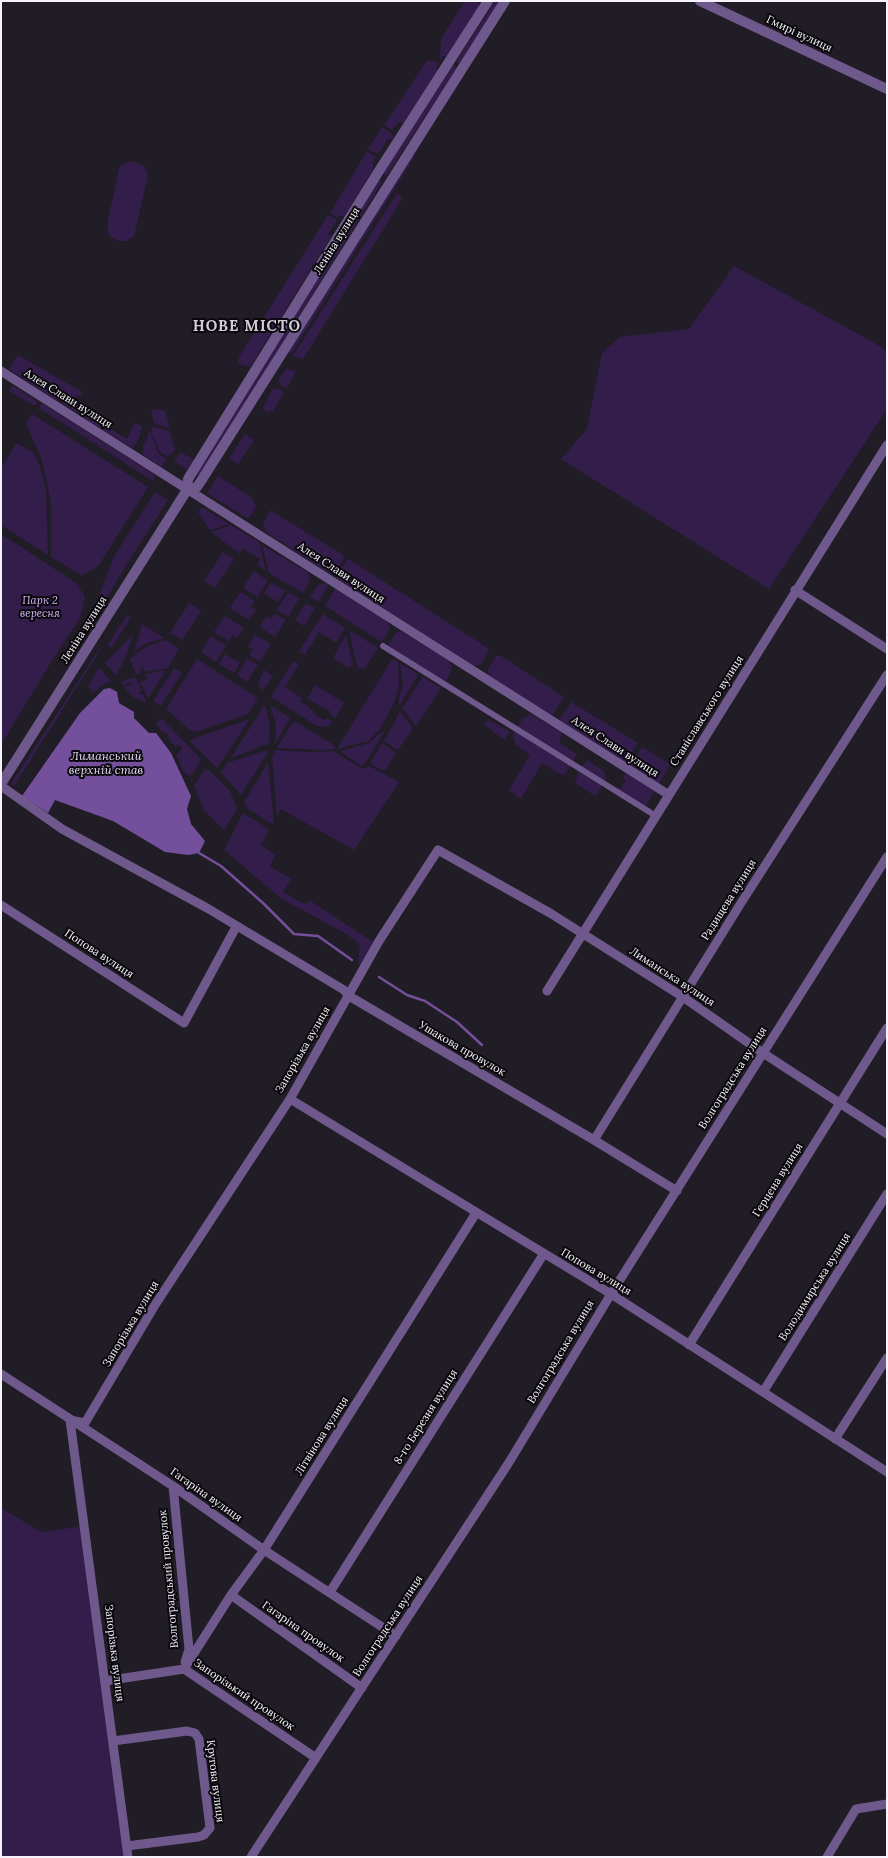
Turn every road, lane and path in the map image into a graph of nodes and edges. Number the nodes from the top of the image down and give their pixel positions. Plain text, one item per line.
1 (488, 1) edge
2 (505, 1) edge
3 (700, 1) edge
4 (887, 89) edge
5 (1, 371) edge
6 (887, 445) edge
7 (187, 490) junction
8 (795, 590) junction
9 (383, 646) dead end
10 (887, 649) edge
11 (887, 675) edge
12 (1, 785) edge
13 (668, 795) junction
14 (656, 816) junction
15 (438, 850) joint
16 (887, 857) edge
17 (1, 904) edge
18 (236, 927) junction
19 (582, 934) junction
20 (547, 991) dead end
21 (349, 996) junction
22 (683, 997) junction
23 (887, 1028) edge
24 (762, 1053) junction
25 (290, 1099) junction
26 (839, 1104) junction
27 (887, 1134) edge
28 (594, 1140) junction
29 (677, 1190) junction
30 (887, 1194) edge
31 (476, 1213) junction
32 (543, 1255) junction
33 (611, 1294) junction
34 (689, 1345) junction
35 (887, 1358) edge
36 (1, 1374) edge
37 (763, 1392) junction
38 (70, 1420) junction
39 (835, 1439) junction
40 (887, 1472) edge
41 (173, 1486) junction
42 (264, 1550) junction
43 (330, 1592) junction
44 (231, 1595) junction
45 (396, 1636) junction
46 (184, 1669) junction
47 (105, 1681) junction
48 (362, 1688) junction
49 (113, 1741) junction
50 (316, 1758) junction
51 (887, 1804) edge
52 (127, 1846) junction
53 (128, 1857) edge
54 (251, 1857) edge
55 (827, 1857) edge

1 - 7 street, Леніна вулиця
2 - 7 street, Леніна вулиця
3 - 4 street, Гмирі вулиця
5 - 7 street, Алея Слави вулиця
6 - 8 street, Станіславського вулиця
7 - 12 street, Леніна вулиця
7 - 13 street, Алея Слави вулиця
8 - 10 street
8 - 13 street, Станіславського вулиця
9 - 14 street
11 - 22 street, Радищева вулиця
12 - 18 street, Ушакова провулок
13 - 14 street, Станіславського вулиця
14 - 19 street, Станіславського вулиця
15 - 19 street, Лиманська вулиця
15 - 21 street, Запорізька вулиця
16 - 24 street, Волгоградська вулиця
17 - 18 street, Попова вулиця
18 - 21 street, Ушакова провулок
19 - 20 street, Станіславського вулиця
19 - 22 street, Лиманська вулиця
21 - 25 street, Запорізька вулиця
21 - 28 street, Ушакова провулок
22 - 24 street, Лиманська вулиця
22 - 28 street, Радищева вулиця
23 - 26 street, Герцена вулиця
24 - 26 street, Лиманська вулиця
24 - 29 street, Волгоградська вулиця
25 - 31 street, Попова вулиця
25 - 38 street, Запорізька вулиця
26 - 27 street, Лиманська вулиця
26 - 34 street, Герцена вулиця
28 - 29 street, Ушакова провулок
29 - 33 street, Волгоградська вулиця
30 - 37 street, Володимирська вулиця
31 - 32 street, Попова вулиця
31 - 42 street, Літвінова вулиця
32 - 33 street, Попова вулиця
32 - 43 street, 8-го Березня вулиця
33 - 34 street, Попова вулиця
33 - 45 street, Волгоградська вулиця
34 - 37 street, Попова вулиця
35 - 39 street
36 - 38 street, Гагаріна вулиця
37 - 39 street, Попова вулиця
38 - 41 street, Гагаріна вулиця
38 - 47 street, Запорізька вулиця
39 - 40 street, Попова вулиця
41 - 42 street, Гагаріна вулиця
41 - 46 street, Волгоградський провулок
42 - 43 street, Гагаріна вулиця
42 - 44 street, Літвінова вулиця
43 - 45 street, Гагаріна вулиця
44 - 46 street, Літвінова вулиця
44 - 48 street, Гагаріна провулок
45 - 48 street, Волгоградська вулиця
46 - 47 street, Запорізький провулок
46 - 50 street, Запорізький провулок
47 - 49 street, Запорізька вулиця
48 - 50 street, Волгоградська вулиця
49 - 52 street, Запорізька вулиця
49 - 52 street, Кругова вулиця
50 - 54 street, Волгоградська вулиця
51 - 55 street
52 - 53 street, Запорізька вулиця

